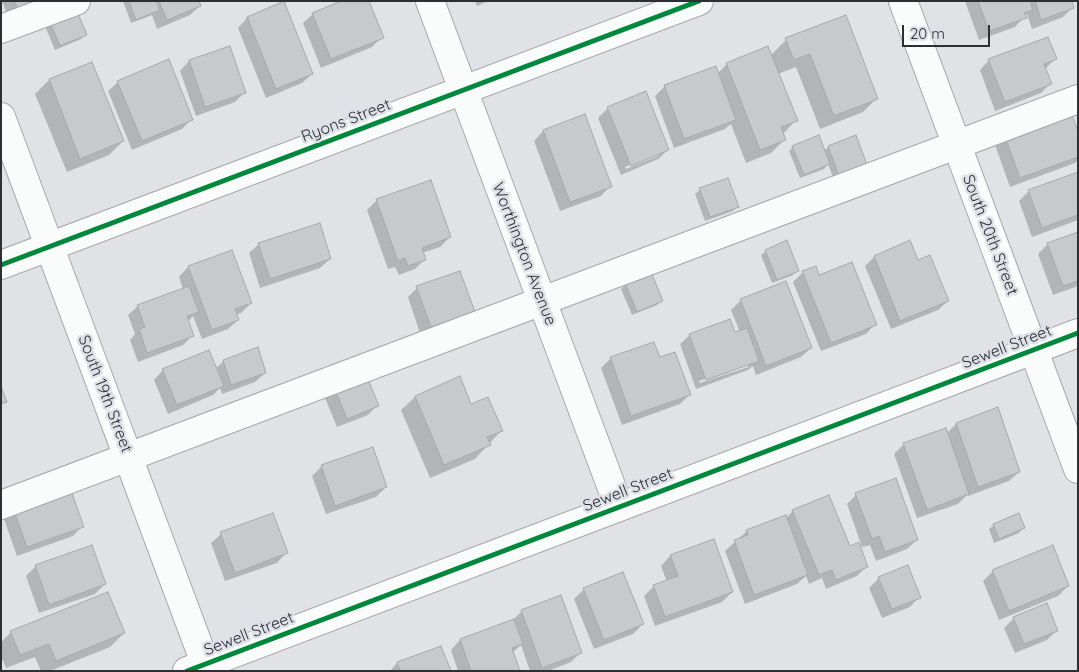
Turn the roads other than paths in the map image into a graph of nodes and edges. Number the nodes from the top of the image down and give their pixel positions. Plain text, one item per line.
1 (76, 1) edge
2 (430, 1) edge
3 (699, 1) edge
4 (903, 1) edge
5 (1, 29) edge
6 (463, 90) junction
7 (1078, 98) edge
8 (1, 116) edge
9 (957, 145) junction
10 (50, 246) junction
11 (1, 265) edge
12 (542, 300) junction
13 (1078, 333) edge
14 (1033, 350) junction
15 (128, 457) junction
16 (1078, 469) edge
17 (1, 505) edge
18 (619, 507) junction
19 (200, 668) edge

1 - 5 street
2 - 6 street, Worthington Avenue
3 - 6 street, Ryons Street
4 - 9 street, South 20th Street
6 - 10 street, Ryons Street
6 - 12 street, Worthington Avenue
7 - 9 street
8 - 10 street, South 19th Street
9 - 12 street
9 - 14 street, South 20th Street
10 - 11 street, Ryons Street
10 - 15 street, South 19th Street
12 - 15 street
12 - 18 street, Worthington Avenue
13 - 14 street, Sewell Street
14 - 16 street, South 20th Street
14 - 18 street, Sewell Street
15 - 17 street
15 - 19 street, South 19th Street
18 - 19 street, Sewell Street

